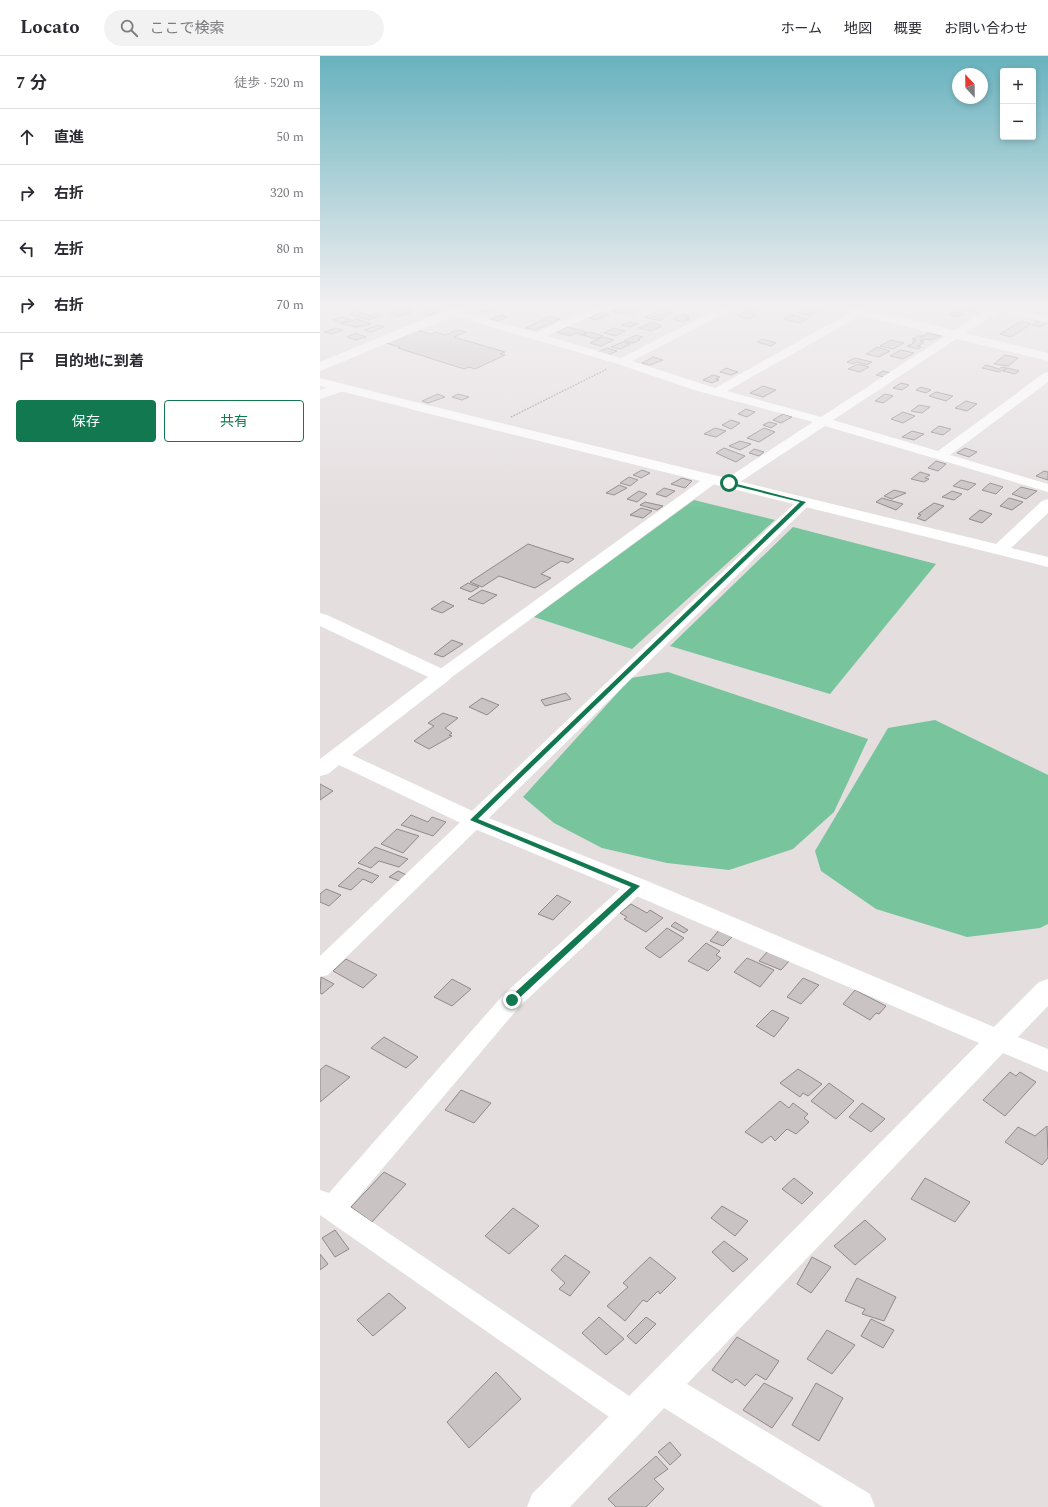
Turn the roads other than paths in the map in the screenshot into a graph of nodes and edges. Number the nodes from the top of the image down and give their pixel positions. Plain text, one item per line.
1 (662, 375) edge
2 (746, 375) edge
3 (894, 375) edge
4 (1048, 376) edge
5 (320, 382) edge
6 (339, 388) junction
7 (716, 392) junction
8 (320, 395) edge
9 (419, 407) joint
10 (822, 421) junction
11 (940, 456) junction
12 (712, 479) junction
13 (729, 483) junction
14 (1048, 488) edge
15 (804, 502) junction
16 (1048, 504) edge
17 (999, 550) junction
18 (1048, 562) edge
19 (320, 619) edge
20 (442, 676) junction
21 (329, 763) edge
22 (473, 820) junction
23 (636, 886) junction
24 (320, 969) edge
25 (1048, 989) edge
26 (998, 1039) junction
27 (1048, 1061) edge
28 (326, 1205) edge
29 (661, 1387) junction
30 (633, 1416) junction
31 (545, 1507) edge
32 (858, 1507) edge

1 - 7 street
2 - 7 street
3 - 10 street
4 - 11 street
5 - 6 street
6 - 8 street
6 - 9 street
7 - 10 street
9 - 12 street
10 - 11 street
10 - 13 street
11 - 14 street
12 - 13 street
12 - 20 street
13 - 15 street
15 - 17 street
15 - 22 street
16 - 17 street
17 - 18 street
19 - 20 street
20 - 21 street
21 - 22 street
22 - 23 street
22 - 24 street
23 - 26 street
23 - 28 street
25 - 26 street
26 - 27 street
26 - 29 street
28 - 30 street
29 - 30 street
29 - 32 street
30 - 31 street

